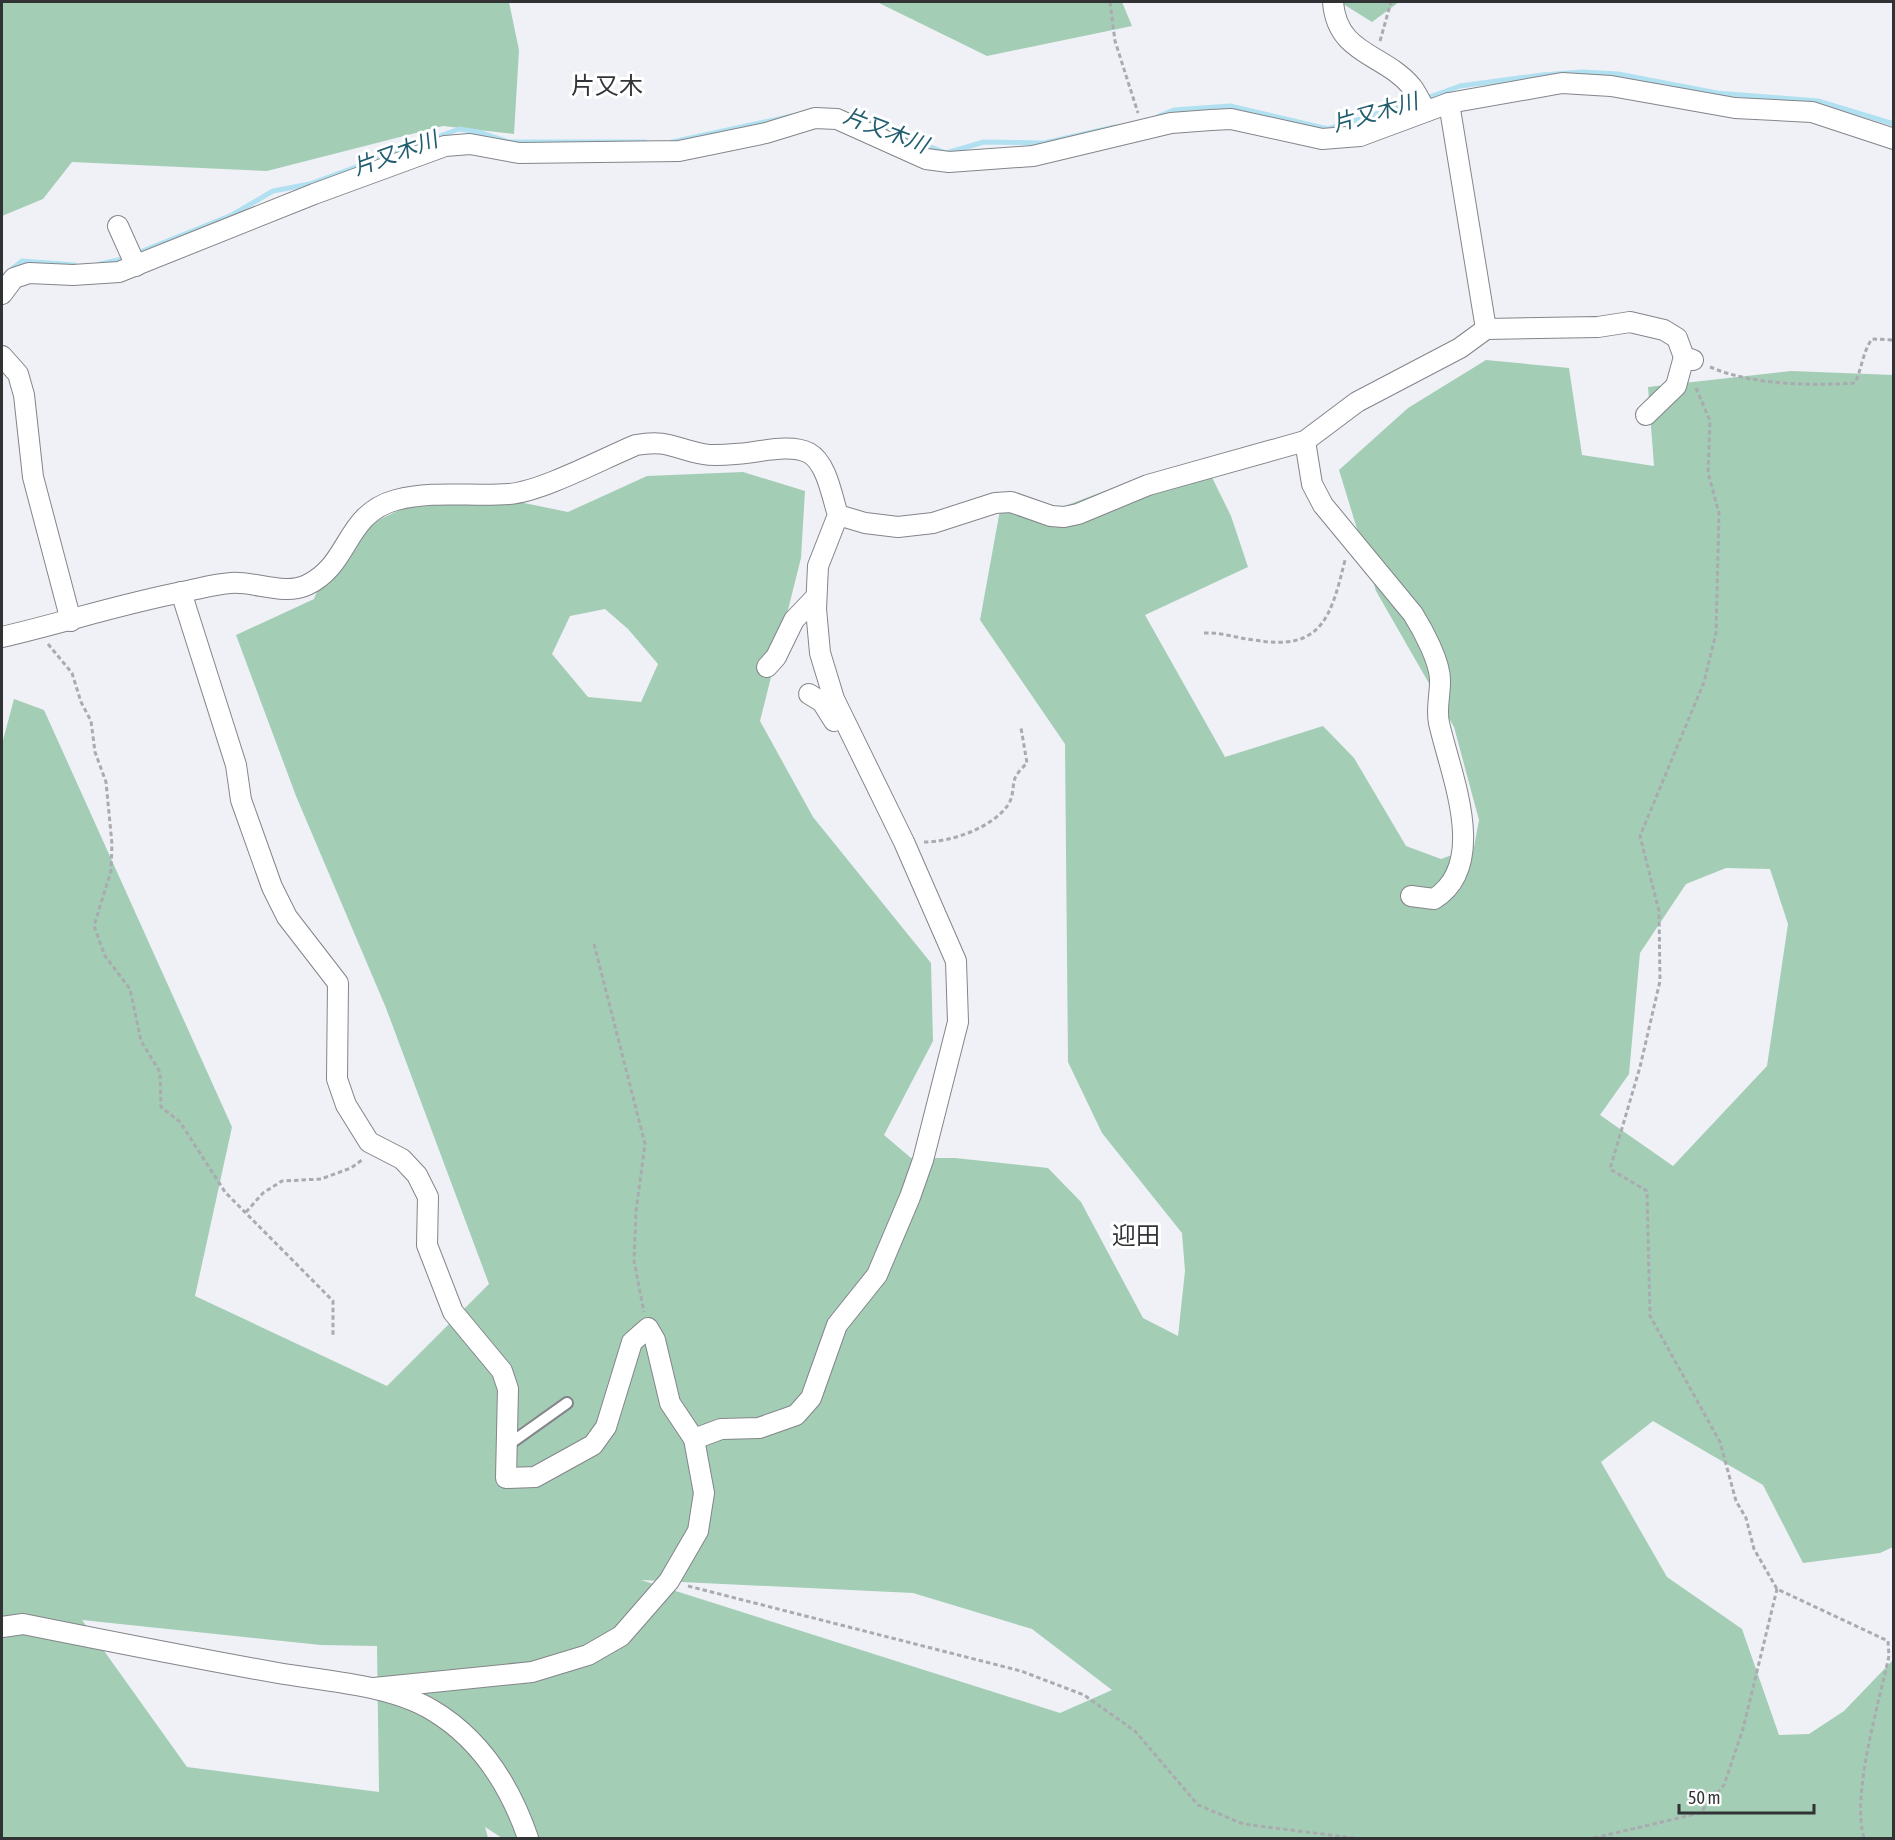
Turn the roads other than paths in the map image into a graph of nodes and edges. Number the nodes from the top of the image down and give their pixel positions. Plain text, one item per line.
1 (1333, 2) edge
2 (1449, 103) junction
3 (1422, 104) junction
4 (1893, 140) edge
5 (118, 226) dead end
6 (132, 257) junction
7 (2, 294) edge
8 (1486, 329) junction
9 (2, 356) edge
10 (1646, 415) dead end
11 (1305, 441) junction
12 (838, 515) junction
13 (181, 592) junction
14 (816, 597) junction
15 (71, 621) junction
16 (2, 637) edge
17 (767, 667) dead end
18 (809, 694) dead end
19 (855, 742) junction
20 (1411, 896) dead end
21 (567, 1403) dead end
22 (694, 1439) junction
23 (508, 1445) junction
24 (2, 1627) edge
25 (374, 1688) junction
26 (528, 1839) edge

1 - 3 street
2 - 3 street
2 - 4 street
2 - 8 street
3 - 6 street
5 - 6 street
6 - 7 street
8 - 10 street
8 - 11 street
9 - 15 street
11 - 12 street
11 - 20 street
12 - 13 street
12 - 14 street
13 - 15 street
13 - 23 street
14 - 17 street
14 - 19 street
15 - 16 street
18 - 19 street
19 - 22 street
21 - 23 lane
22 - 23 street
22 - 25 street
24 - 25 street
25 - 26 street

